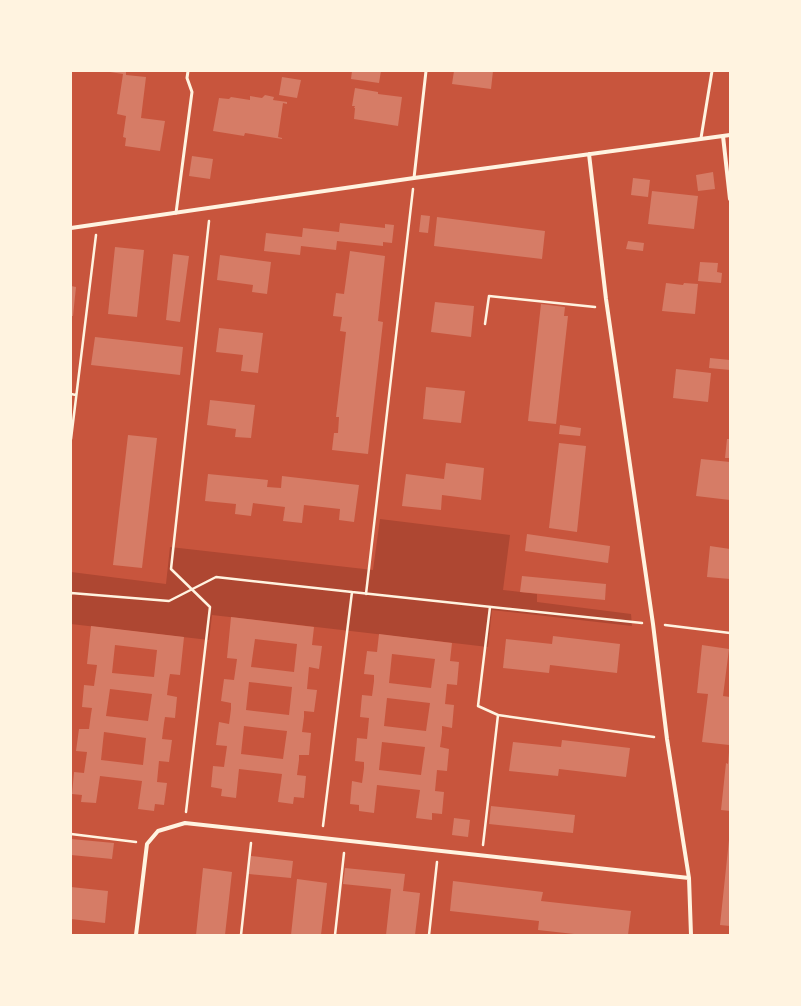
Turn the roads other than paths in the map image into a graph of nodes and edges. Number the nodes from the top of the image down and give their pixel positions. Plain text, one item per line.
1 (188, 71) edge
2 (426, 71) edge
3 (712, 71) edge
4 (730, 135) edge
5 (723, 136) junction
6 (701, 138) junction
7 (589, 154) junction
8 (414, 178) junction
9 (730, 199) edge
10 (176, 213) junction
11 (71, 228) edge
12 (689, 878) junction
13 (136, 935) edge
14 (691, 935) edge

1 - 10 lane
2 - 8 lane
3 - 6 lane
4 - 5 street
5 - 6 street
5 - 9 street
6 - 7 street
7 - 8 street
7 - 12 street
8 - 10 street
10 - 11 street
12 - 13 street
12 - 14 street

